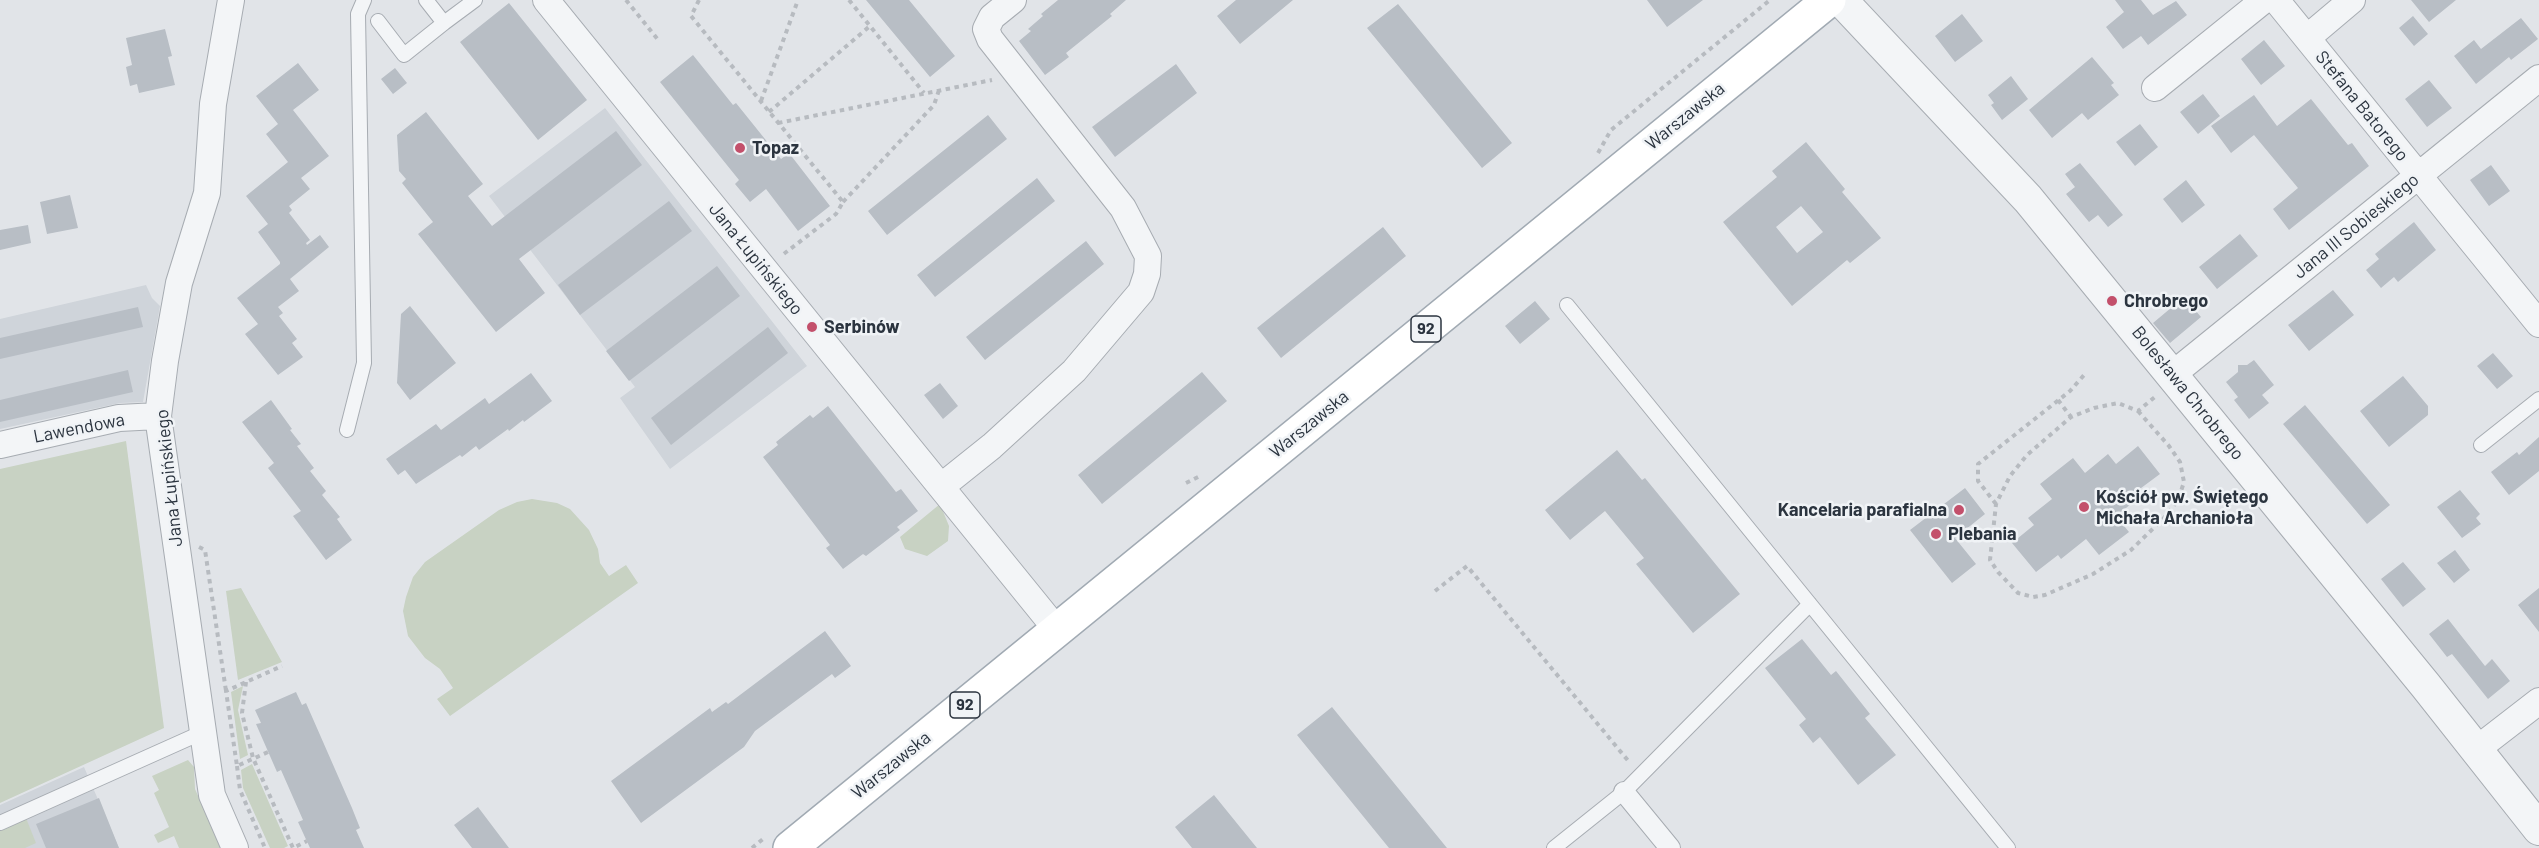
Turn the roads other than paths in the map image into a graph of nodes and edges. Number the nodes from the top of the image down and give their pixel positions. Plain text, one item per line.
1 (231, 0) edge
2 (364, 0) edge
3 (426, 0) edge
4 (475, 0) edge
5 (546, 0) edge
6 (1013, 0) edge
7 (1829, 0) edge
8 (1841, 0) edge
9 (2264, 0) edge
10 (2276, 0) edge
11 (2352, 0) edge
12 (378, 21) dead end
13 (444, 23) junction
14 (2307, 38) junction
15 (2539, 78) edge
16 (2156, 88) dead end
17 (2417, 176) junction
18 (1568, 305) dead end
19 (2539, 324) edge
20 (2168, 382) junction
21 (2539, 399) edge
22 (158, 416) junction
23 (347, 430) dead end
24 (0, 445) edge
25 (2481, 446) dead end
26 (942, 486) junction
27 (1810, 604) junction
28 (1057, 630) junction
29 (2539, 700) edge
30 (201, 733) junction
31 (2477, 749) junction
32 (1624, 792) junction
33 (0, 823) edge
34 (2539, 829) edge
35 (235, 848) edge
36 (790, 848) edge
37 (1554, 848) edge
38 (1670, 848) edge
39 (2008, 848) edge

1 - 22 street, Jana Łupińskiego
2 - 23 lane
3 - 13 lane
4 - 13 lane
5 - 26 street, Jana Łupińskiego
6 - 26 street
7 - 28 main road, Warszawska / 92
8 - 20 street, Bolesława Chrobrego
9 - 16 street
10 - 14 street, Stefana Batorego
11 - 14 street
12 - 13 lane
14 - 17 street, Stefana Batorego
15 - 17 street, Jana III Sobieskiego
17 - 19 street, Stefana Batorego
17 - 20 street, Jana III Sobieskiego
18 - 27 lane
20 - 31 street, Bolesława Chrobrego
21 - 25 lane
22 - 24 street, Lawendowa
22 - 30 street, Jana Łupińskiego
26 - 28 street, Jana Łupińskiego
27 - 32 lane
27 - 39 lane
28 - 36 main road, Warszawska / 92
29 - 31 street
30 - 33 lane
30 - 35 street, Jana Łupińskiego
31 - 34 street, Bolesława Chrobrego
32 - 37 lane
32 - 38 street

